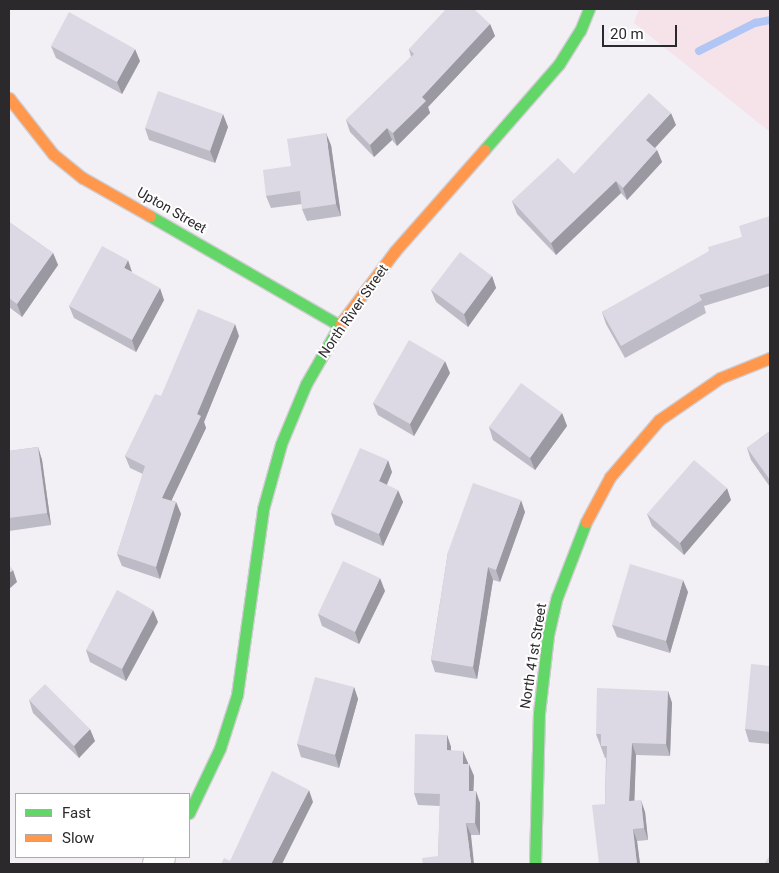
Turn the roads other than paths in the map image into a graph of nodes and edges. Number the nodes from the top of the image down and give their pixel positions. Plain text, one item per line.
1 (589, 9) edge
2 (9, 98) edge
3 (339, 326) junction
4 (770, 358) edge
5 (190, 811) edge
6 (535, 864) edge

1 - 3 street, North River Street
2 - 3 street, Upton Street
3 - 5 street, North River Street
4 - 6 street, North 41st Street

